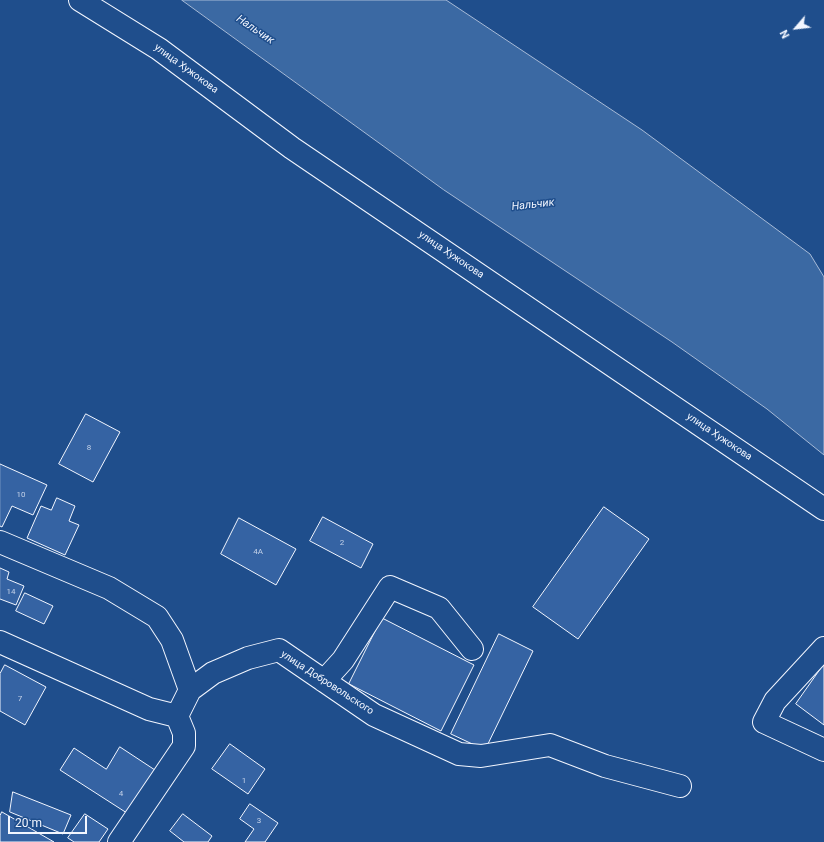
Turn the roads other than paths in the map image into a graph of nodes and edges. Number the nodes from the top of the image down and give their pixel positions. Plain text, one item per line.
1 (80, 0) edge
2 (824, 509) edge
3 (0, 542) edge
4 (0, 642) edge
5 (824, 648) edge
6 (472, 649) dead end
7 (324, 681) junction
8 (190, 690) junction
9 (177, 716) junction
10 (824, 750) edge
11 (680, 786) dead end
12 (119, 842) edge

1 - 2 street, улица Хужокова
3 - 8 street
4 - 9 street
5 - 10 street
6 - 7 street
7 - 8 street, улица Добровольского
7 - 11 street, улица Добровольского
8 - 9 street, улица Добровольского
9 - 12 street

